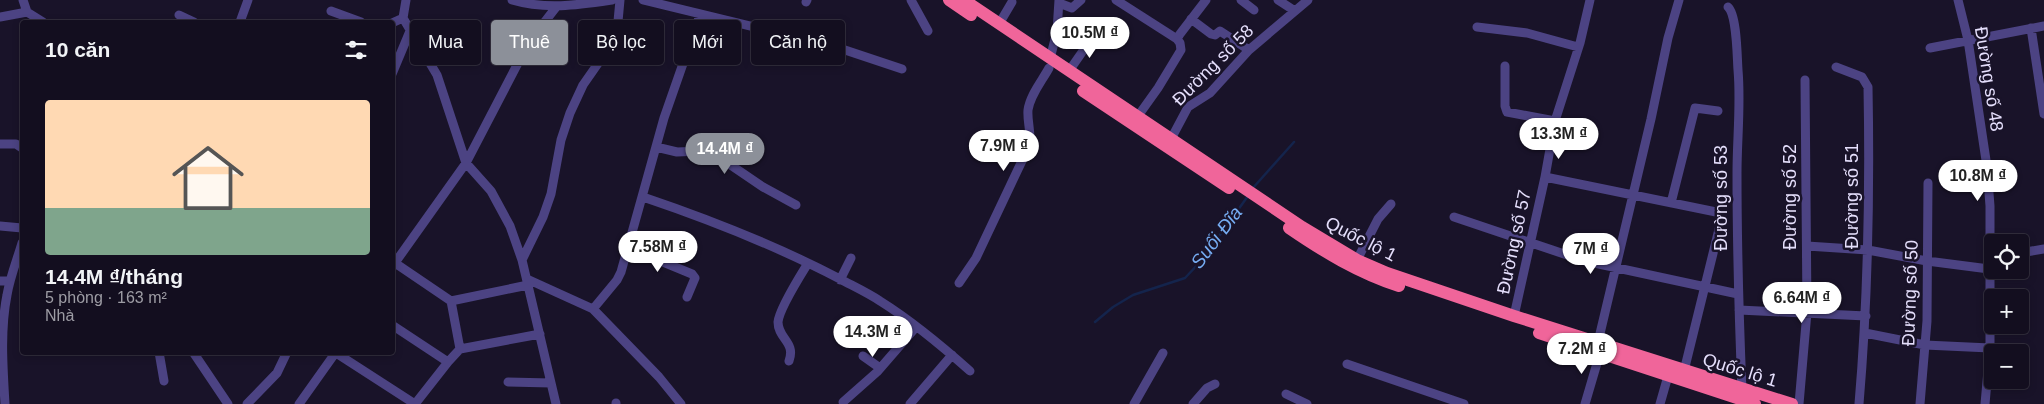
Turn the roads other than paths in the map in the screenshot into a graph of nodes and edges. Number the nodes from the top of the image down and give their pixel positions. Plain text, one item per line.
1 (23, 0) edge
2 (248, 0) edge
3 (406, 0) edge
4 (512, 0) edge
5 (612, 0) edge
6 (620, 0) edge
7 (643, 0) edge
8 (911, 0) edge
9 (949, 0) edge
10 (964, 0) edge
11 (1081, 0) edge
12 (1116, 0) edge
13 (1206, 0) edge
14 (1241, 0) edge
15 (1278, 0) edge
16 (1308, 0) edge
17 (1590, 0) edge
18 (1679, 0) edge
19 (1958, 0) edge
20 (1012, 2) dead end
21 (1059, 2) edge
22 (563, 4) edge
23 (1728, 7) dead end
24 (1254, 10) dead end
25 (1295, 11) junction
26 (27, 12) junction
27 (331, 12) dead end
28 (700, 14) junction
29 (180, 16) dead end
30 (0, 17) edge
31 (403, 18) junction
32 (1191, 19) junction
33 (40, 20) edge
34 (189, 20) edge
35 (241, 20) edge
36 (350, 20) edge
37 (395, 22) edge
38 (999, 24) junction
39 (2044, 26) edge
40 (1477, 28) dead end
41 (2032, 28) junction
42 (410, 31) joint
43 (928, 31) dead end
44 (1094, 35) dead end
45 (1177, 39) junction
46 (1968, 40) junction
47 (1578, 48) junction
48 (1930, 48) dead end
49 (1248, 50) junction
50 (1050, 64) junction
51 (430, 65) edge
52 (1505, 66) dead end
53 (395, 67) edge
54 (1836, 67) dead end
55 (902, 69) dead end
56 (1069, 71) junction
57 (1805, 80) dead end
58 (1718, 111) dead end
59 (2044, 114) edge
60 (1138, 116) junction
61 (1555, 120) junction
62 (1171, 139) junction
63 (0, 144) edge
64 (20, 147) edge
65 (656, 147) junction
66 (466, 163) junction
67 (1545, 177) junction
68 (1928, 182) dead end
69 (1240, 191) junction
70 (1633, 195) junction
71 (643, 197) junction
72 (1255, 200) junction
73 (1671, 203) junction
74 (1392, 204) dead end
75 (796, 205) dead end
76 (1454, 217) dead end
77 (0, 226) edge
78 (20, 228) edge
79 (1991, 234) edge
80 (1531, 244) junction
81 (1807, 246) junction
82 (629, 248) junction
83 (20, 249) edge
84 (2044, 249) edge
85 (1868, 250) junction
86 (2029, 252) edge
87 (851, 258) dead end
88 (522, 260) junction
89 (1357, 260) junction
90 (1927, 261) junction
91 (808, 263) junction
92 (395, 264) edge
93 (395, 266) edge
94 (1616, 268) junction
95 (1984, 268) edge
96 (1989, 279) edge
97 (840, 280) junction
98 (0, 281) edge
99 (10, 281) junction
100 (528, 282) junction
101 (959, 283) dead end
102 (1706, 288) junction
103 (1738, 294) junction
104 (687, 297) dead end
105 (451, 301) junction
106 (593, 309) junction
107 (1739, 310) junction
108 (1807, 312) junction
109 (1514, 316) junction
110 (1866, 316) junction
111 (395, 327) edge
112 (916, 327) junction
113 (1865, 333) junction
114 (540, 334) junction
115 (2, 336) edge
116 (1925, 344) junction
117 (1990, 344) edge
118 (1599, 347) junction
119 (1984, 348) edge
120 (460, 350) junction
121 (1163, 353) dead end
122 (160, 355) edge
123 (195, 355) edge
124 (286, 355) edge
125 (335, 355) edge
126 (339, 355) edge
127 (952, 355) junction
128 (863, 356) dead end
129 (788, 361) dead end
130 (448, 362) junction
131 (1347, 364) dead end
132 (880, 368) junction
133 (970, 371) dead end
134 (1684, 371) junction
135 (1668, 376) junction
136 (164, 381) dead end
137 (508, 382) dead end
138 (551, 384) junction
139 (1215, 384) dead end
140 (1986, 389) edge
141 (2, 390) edge
142 (1742, 390) junction
143 (1286, 394) dead end
144 (843, 402) dead end
145 (5, 404) edge
146 (228, 404) edge
147 (247, 404) edge
148 (299, 404) edge
149 (556, 404) edge
150 (680, 404) edge
151 (910, 404) edge
152 (1134, 404) edge
153 (1193, 404) edge
154 (1307, 404) edge
155 (1464, 404) edge
156 (1585, 404) edge
157 (1660, 404) edge
158 (1755, 404) edge
159 (1792, 404) edge
160 (1798, 404) edge
161 (1858, 404) edge
162 (1920, 404) edge
163 (1985, 404) edge

1 - 26 street
2 - 35 street
3 - 31 street
4 - 22 street
5 - 22 street
6 - 88 street
7 - 28 street
8 - 43 street
9 - 50 highway, Quốc lộ 1
10 - 38 highway, Quốc lộ 1
11 - 21 street
12 - 45 street
13 - 32 street
14 - 24 street
15 - 25 street
16 - 25 street, Đường số 58
17 - 47 street, Đường số 57
18 - 70 street
19 - 46 street, Đường số 48
20 - 38 street
21 - 50 street
22 - 66 street
23 - 103 street, Đường số 53
25 - 49 street, Đường số 58
26 - 30 street
26 - 33 street
27 - 36 street
28 - 55 street
28 - 65 street
29 - 34 street
31 - 37 street
31 - 42 street
32 - 45 street
32 - 49 street
38 - 50 highway, Quốc lộ 1
39 - 41 street
40 - 47 street
41 - 46 street
41 - 59 street
42 - 53 street
44 - 56 street
45 - 60 street
46 - 48 street
46 - 79 street, Đường số 48
47 - 61 street, Đường số 57
49 - 62 street, Đường số 58
50 - 56 highway, Quốc lộ 1
50 - 69 highway, Quốc lộ 1
50 - 101 street
51 - 66 street
52 - 61 street
54 - 85 street, Đường số 51
56 - 60 highway, Quốc lộ 1
57 - 81 street, Đường số 52
58 - 73 street
60 - 62 highway, Quốc lộ 1
61 - 67 street, Đường số 57
62 - 69 highway, Quốc lộ 1
63 - 64 street
65 - 71 street
65 - 75 street
66 - 88 street
66 - 92 street
67 - 70 street
67 - 80 street, Đường số 57
68 - 90 street, Đường số 50
69 - 72 highway, Quốc lộ 1
70 - 73 street
70 - 94 street
71 - 82 street
71 - 91 street
72 - 89 highway, Quốc lộ 1
72 - 118 highway, Quốc lộ 1
73 - 102 street
74 - 89 street
76 - 80 street
77 - 78 street
80 - 94 street
80 - 109 street, Đường số 57
81 - 85 street
81 - 108 street, Đường số 52
82 - 104 street
82 - 106 street
83 - 99 street
84 - 86 street
85 - 90 street
85 - 110 street, Đường số 51
87 - 97 street
88 - 100 street
89 - 109 highway, Quốc lộ 1
90 - 95 street
90 - 116 street, Đường số 50
91 - 97 street
91 - 129 street
93 - 105 street
94 - 102 street
94 - 118 street
96 - 117 street, Đường số 48
97 - 112 street
98 - 99 street
99 - 115 street
100 - 105 street
100 - 106 street
100 - 114 street
102 - 103 street
102 - 134 street
103 - 107 street, Đường số 53
105 - 120 street
106 - 150 street
107 - 108 street
107 - 142 street, Đường số 53
108 - 110 street
108 - 160 street, Đường số 52
109 - 118 highway, Quốc lộ 1
110 - 113 street, Đường số 51
111 - 130 street
112 - 127 street
112 - 132 street
113 - 116 street
113 - 161 street, Đường số 51
114 - 120 street
114 - 138 street
115 - 141 street
116 - 119 street
116 - 162 street, Đường số 50
118 - 134 highway, Quốc lộ 1
118 - 135 highway, Quốc lộ 1
118 - 156 street
120 - 130 street
121 - 152 street
122 - 136 street
123 - 146 street
124 - 147 street
125 - 148 street
126 - 130 street
127 - 133 street
127 - 151 street
128 - 132 street
131 - 155 street
132 - 144 street
134 - 142 highway, Quốc lộ 1
135 - 157 street
135 - 158 highway, Quốc lộ 1
137 - 138 street
138 - 149 street
139 - 153 street
140 - 163 street, Đường số 48
141 - 145 street
142 - 159 highway, Quốc lộ 1
143 - 154 street

